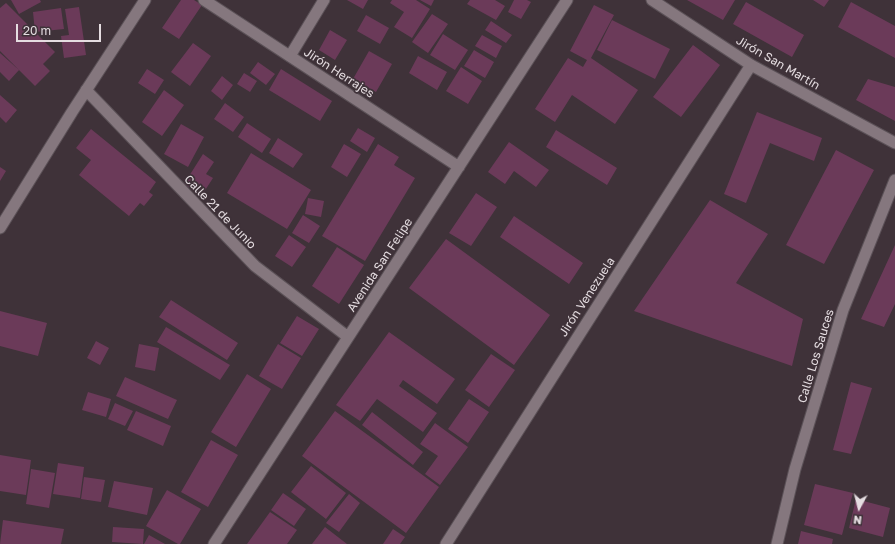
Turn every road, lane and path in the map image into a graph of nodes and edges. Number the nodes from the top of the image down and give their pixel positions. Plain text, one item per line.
1 (145, 0) edge
2 (204, 0) edge
3 (324, 0) edge
4 (567, 0) edge
5 (652, 0) edge
6 (290, 56) junction
7 (751, 65) junction
8 (86, 90) junction
9 (895, 143) edge
10 (459, 167) junction
11 (895, 180) edge
12 (0, 228) edge
13 (348, 337) junction
14 (214, 544) edge
15 (446, 544) edge
16 (777, 544) edge

1 - 8 street
2 - 6 street, Jirón Herrajes
3 - 6 street
4 - 10 street, Avenida San Felipe
5 - 7 street, Jirón San Martín
6 - 10 street, Jirón Herrajes
7 - 9 street, Jirón San Martín
7 - 15 street, Jirón Venezuela
8 - 12 street
8 - 13 street, Calle 21 de Junio
10 - 13 street, Avenida San Felipe
11 - 16 street, Calle Los Sauces
13 - 14 street, Avenida San Felipe

